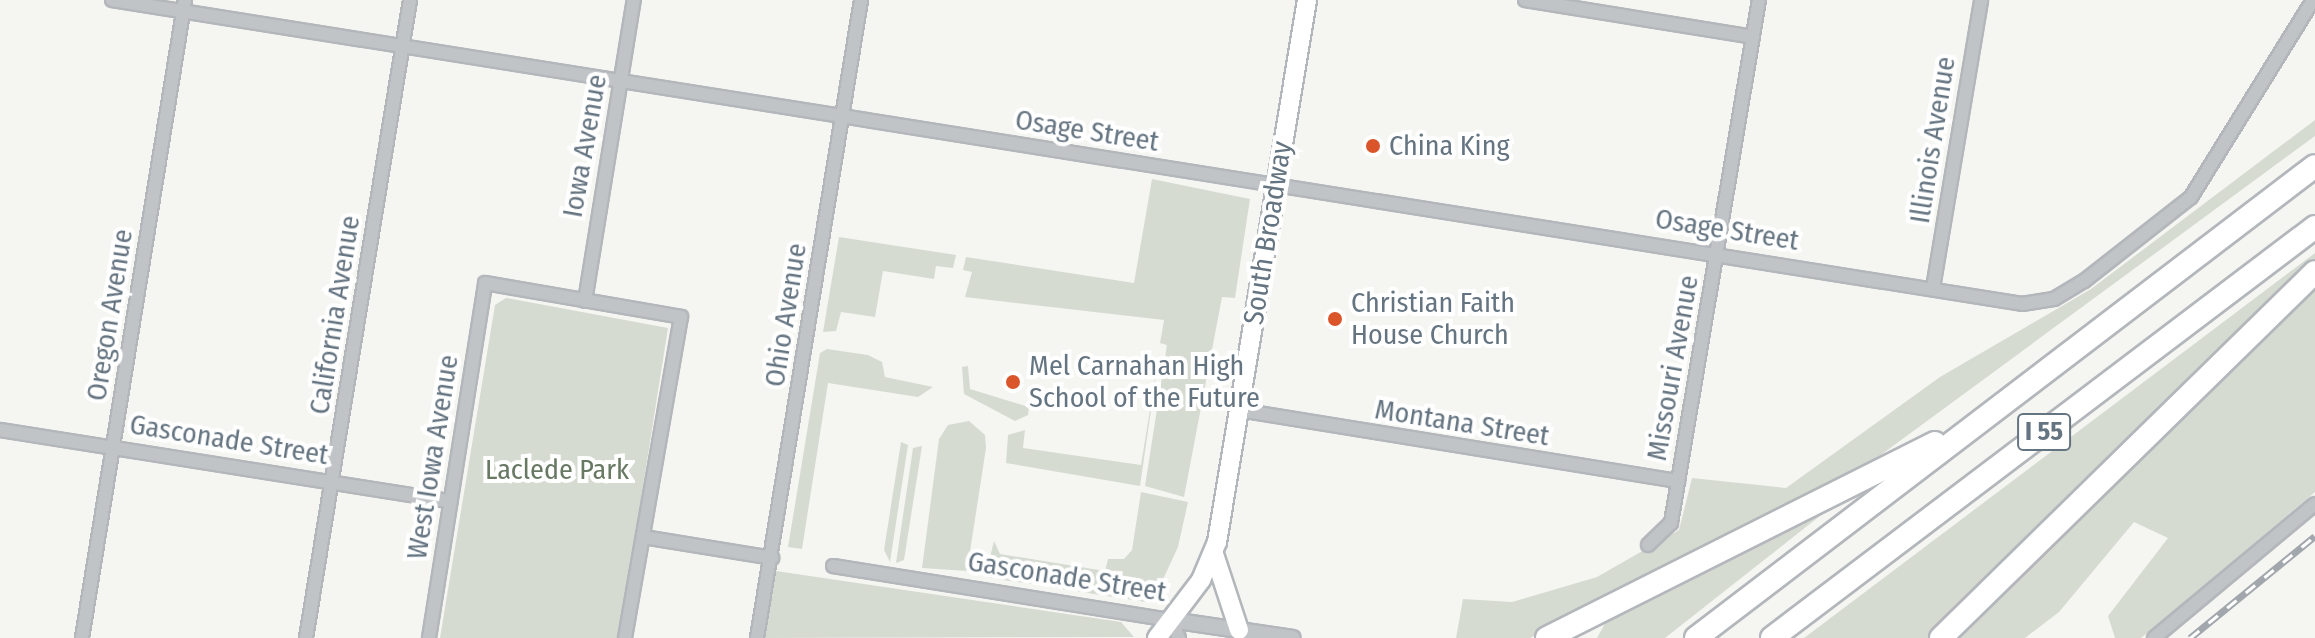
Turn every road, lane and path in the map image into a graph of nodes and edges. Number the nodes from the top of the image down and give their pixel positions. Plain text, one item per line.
1 (112, 0) edge
2 (410, 0) edge
3 (634, 0) edge
4 (861, 0) edge
5 (1307, 0) edge
6 (1525, 0) edge
7 (1759, 0) edge
8 (1981, 0) edge
9 (184, 5) edge
10 (2313, 5) edge
11 (1753, 37) junction
12 (402, 47) junction
13 (621, 81) junction
14 (842, 117) junction
15 (2315, 166) edge
16 (1276, 185) junction
17 (2315, 227) edge
18 (1716, 253) junction
19 (2315, 272) edge
20 (1933, 288) junction
21 (585, 301) junction
22 (1239, 410) junction
23 (1983, 419) junction
24 (0, 430) edge
25 (113, 448) junction
26 (1678, 481) junction
27 (332, 482) junction
28 (450, 501) junction
29 (2315, 504) edge
30 (643, 537) junction
31 (1648, 545) dead end
32 (1214, 554) junction
33 (772, 558) junction
34 (833, 566) dead end
35 (1601, 612) junction
36 (1171, 620) junction
37 (1239, 630) junction
38 (1211, 632) edge
39 (82, 638) edge
40 (306, 638) edge
41 (429, 638) edge
42 (625, 638) edge
43 (757, 638) edge
44 (1157, 638) edge
45 (1179, 638) edge
46 (1293, 638) edge
47 (1547, 638) edge
48 (1588, 638) edge
49 (1696, 638) edge
50 (1772, 638) edge
51 (1941, 638) edge
52 (2154, 638) edge

1 - 9 street, Osage Street
2 - 12 street, California Avenue
3 - 13 street, Iowa Avenue
4 - 14 street, Ohio Avenue
5 - 16 main road, South Broadway
6 - 11 street
7 - 11 street, Missouri Avenue
8 - 20 street, Illinois Avenue
9 - 12 street, Osage Street
9 - 25 street, Oregon Avenue
10 - 20 street, Osage Street
11 - 18 street, Missouri Avenue
12 - 13 street, Osage Street
12 - 27 street, California Avenue
13 - 14 street, Osage Street
13 - 21 street, Iowa Avenue
14 - 16 street, Osage Street
14 - 33 street, Ohio Avenue
15 - 23 highway, I 55
16 - 18 street, Osage Street
16 - 22 main road, South Broadway
17 - 50 highway, I 55
18 - 20 street, Osage Street
18 - 26 street, Missouri Avenue
19 - 51 highway
21 - 28 street, West Iowa Avenue
21 - 30 street
22 - 26 street, Montana Street
22 - 32 main road, South Broadway
23 - 35 highway
23 - 49 highway, I 55
24 - 25 street, Gasconade Street
25 - 27 street, Gasconade Street
25 - 39 street, Oregon Avenue
26 - 31 street, Missouri Avenue
27 - 28 street, Gasconade Street
27 - 40 street, California Avenue
28 - 41 street, West Iowa Avenue
29 - 52 street
30 - 33 street
30 - 42 street
32 - 36 main road, South Broadway
32 - 37 main road
33 - 43 street, Ohio Avenue
34 - 36 street, Gasconade Street
35 - 47 highway
35 - 48 highway
36 - 38 street, Gasconade Street
36 - 44 main road, South Broadway
36 - 45 street
37 - 38 street, Gasconade Street
37 - 46 street, Gasconade Street

